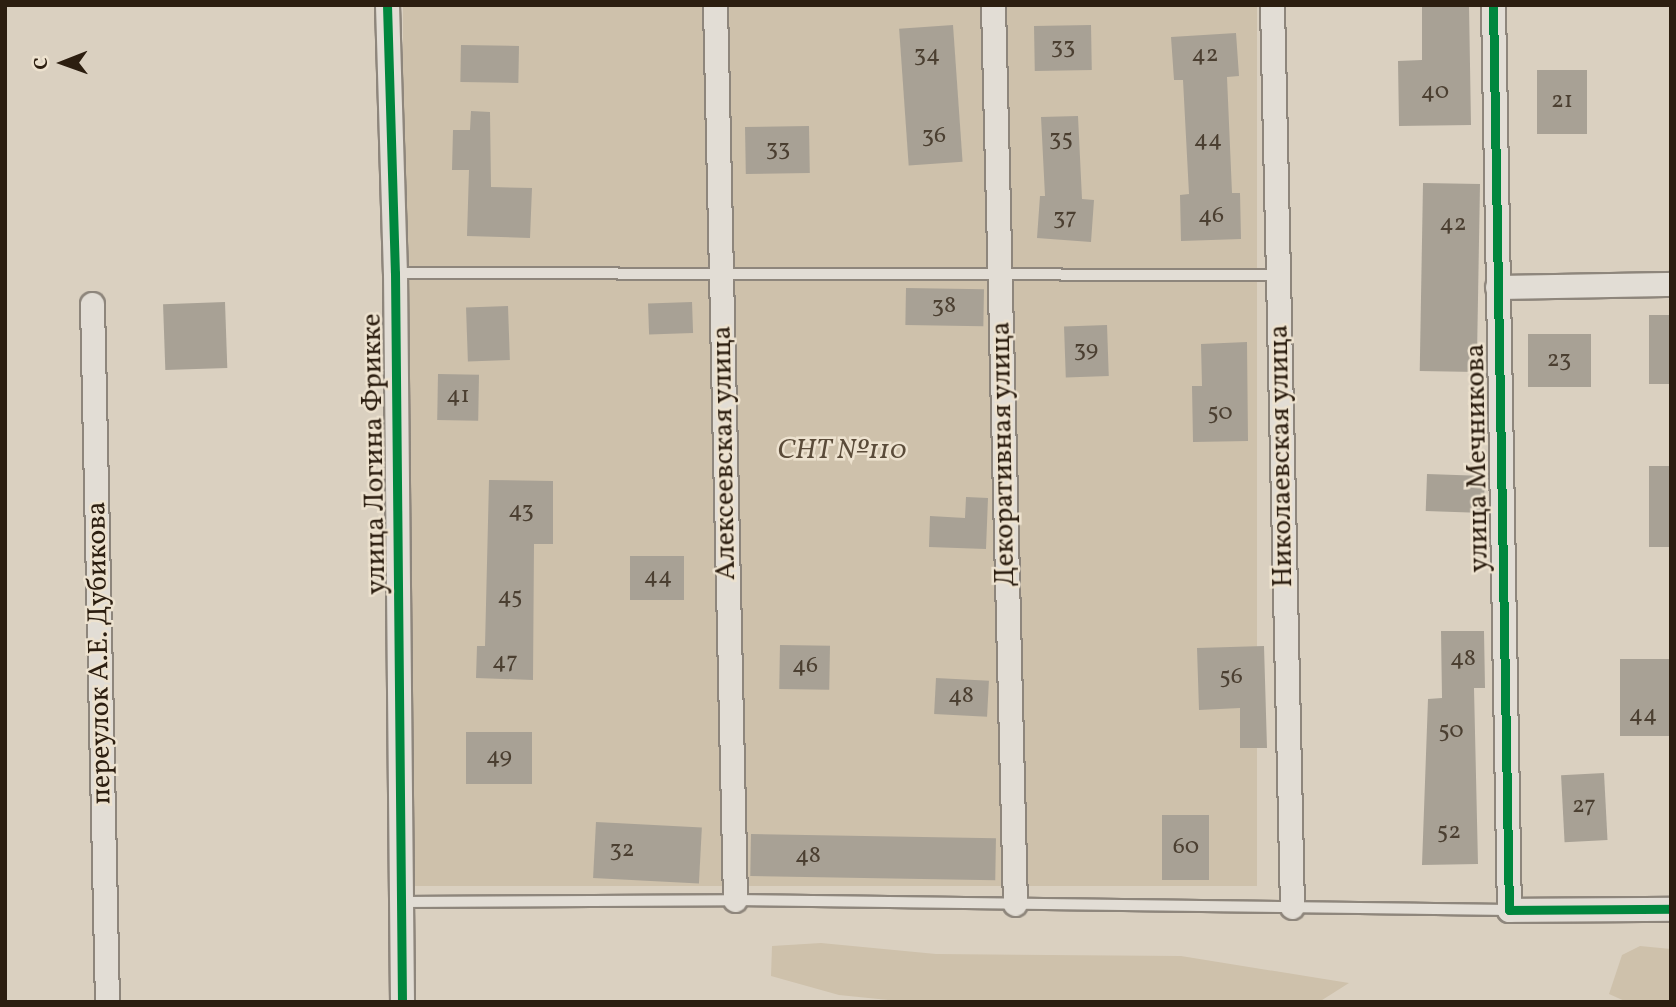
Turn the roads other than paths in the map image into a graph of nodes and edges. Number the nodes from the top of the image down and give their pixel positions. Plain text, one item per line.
1 (387, 5) edge
2 (715, 5) edge
3 (993, 5) edge
4 (1272, 5) edge
5 (1493, 5) edge
6 (395, 272) junction
7 (721, 273) junction
8 (1000, 274) junction
9 (1278, 275) junction
10 (1671, 284) edge
11 (1497, 287) junction
12 (92, 304) dead end
13 (735, 900) junction
14 (402, 902) junction
15 (1015, 904) junction
16 (1293, 907) junction
17 (1671, 909) edge
18 (1509, 910) junction
19 (107, 1002) edge
20 (402, 1002) edge

1 - 6 street, улица Логина Фрикке
2 - 7 street, Алексеевская улица
3 - 8 street, Декоративная улица
4 - 9 street, Николаевская улица
5 - 11 street, улица Мечникова
6 - 7 lane
6 - 14 street, улица Логина Фрикке
7 - 8 lane
7 - 13 street, Алексеевская улица
8 - 9 lane
8 - 15 street, Декоративная улица
9 - 16 street, Николаевская улица
10 - 11 street
11 - 18 street, улица Мечникова
12 - 19 street, переулок А.Е. Дубикова
13 - 14 lane
13 - 15 lane
14 - 20 street, улица Логина Фрикке
15 - 16 lane
16 - 18 lane
17 - 18 street

